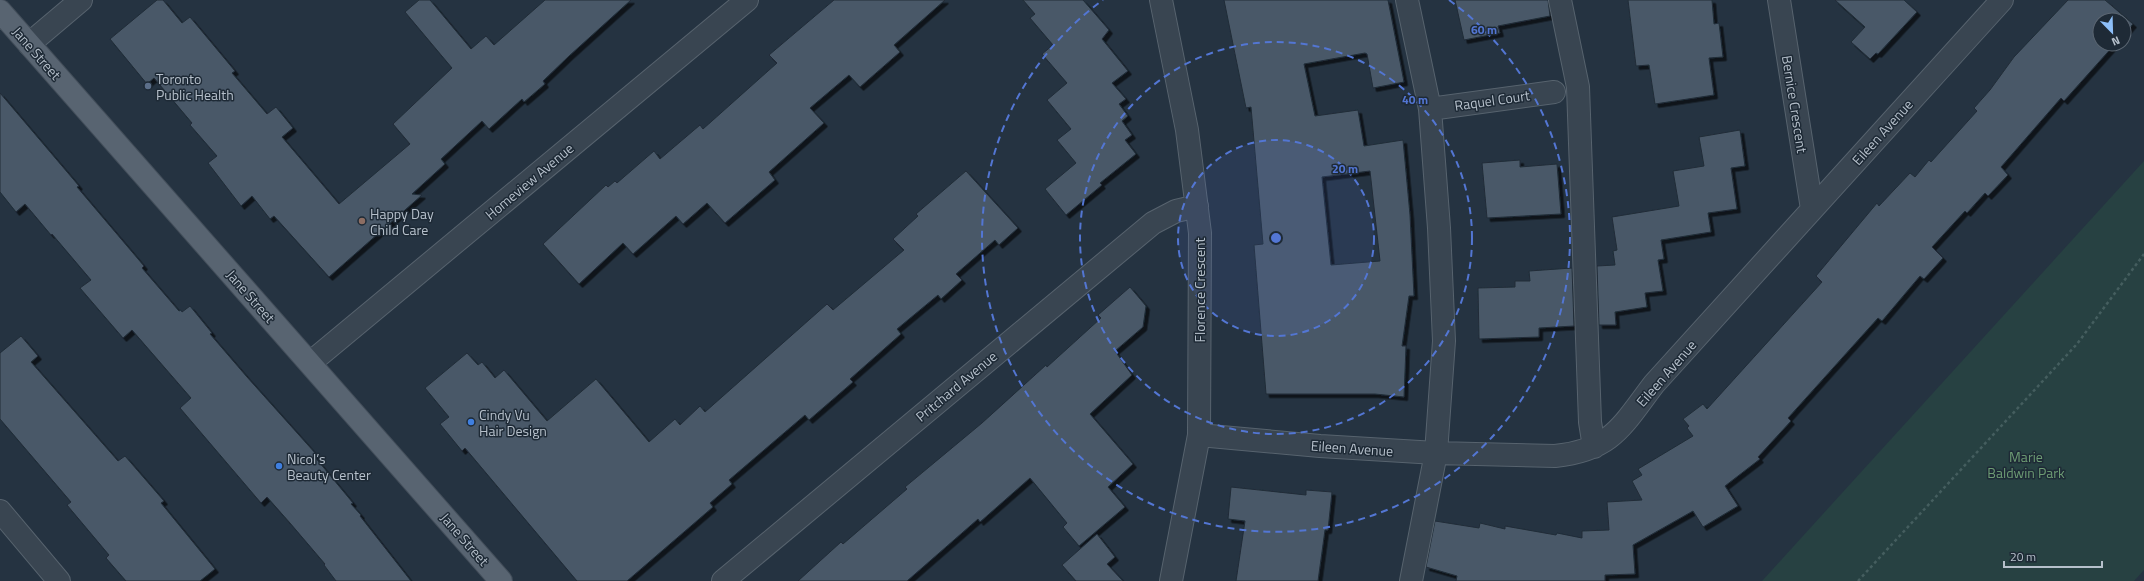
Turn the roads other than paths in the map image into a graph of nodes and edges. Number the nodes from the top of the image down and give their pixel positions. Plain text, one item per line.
1 (82, 0) edge
2 (747, 0) edge
3 (1161, 0) edge
4 (1407, 0) edge
5 (1560, 0) edge
6 (1779, 0) edge
7 (2002, 0) edge
8 (0, 11) edge
9 (29, 44) junction
10 (1554, 92) dead end
11 (1430, 109) junction
12 (1197, 206) junction
13 (1812, 209) junction
14 (310, 363) junction
15 (1199, 435) junction
16 (1594, 448) junction
17 (1436, 453) junction
18 (0, 511) edge
19 (59, 581) edge
20 (502, 581) edge
21 (723, 581) edge
22 (1171, 581) edge
23 (1411, 581) edge

1 - 9 street
2 - 14 street, Homeview Avenue
3 - 12 street, Florence Crescent
4 - 11 street
5 - 16 street
6 - 13 street, Bernice Crescent
7 - 13 street, Eileen Avenue
8 - 9 main road, Jane Street
9 - 14 main road, Jane Street
10 - 11 street, Raquel Court
11 - 17 street
12 - 15 street, Florence Crescent
12 - 21 street, Pritchard Avenue
13 - 16 street, Eileen Avenue
14 - 20 main road, Jane Street
15 - 17 street, Eileen Avenue
15 - 22 street, Florence Crescent
16 - 17 street, Eileen Avenue
17 - 23 street
18 - 19 street

